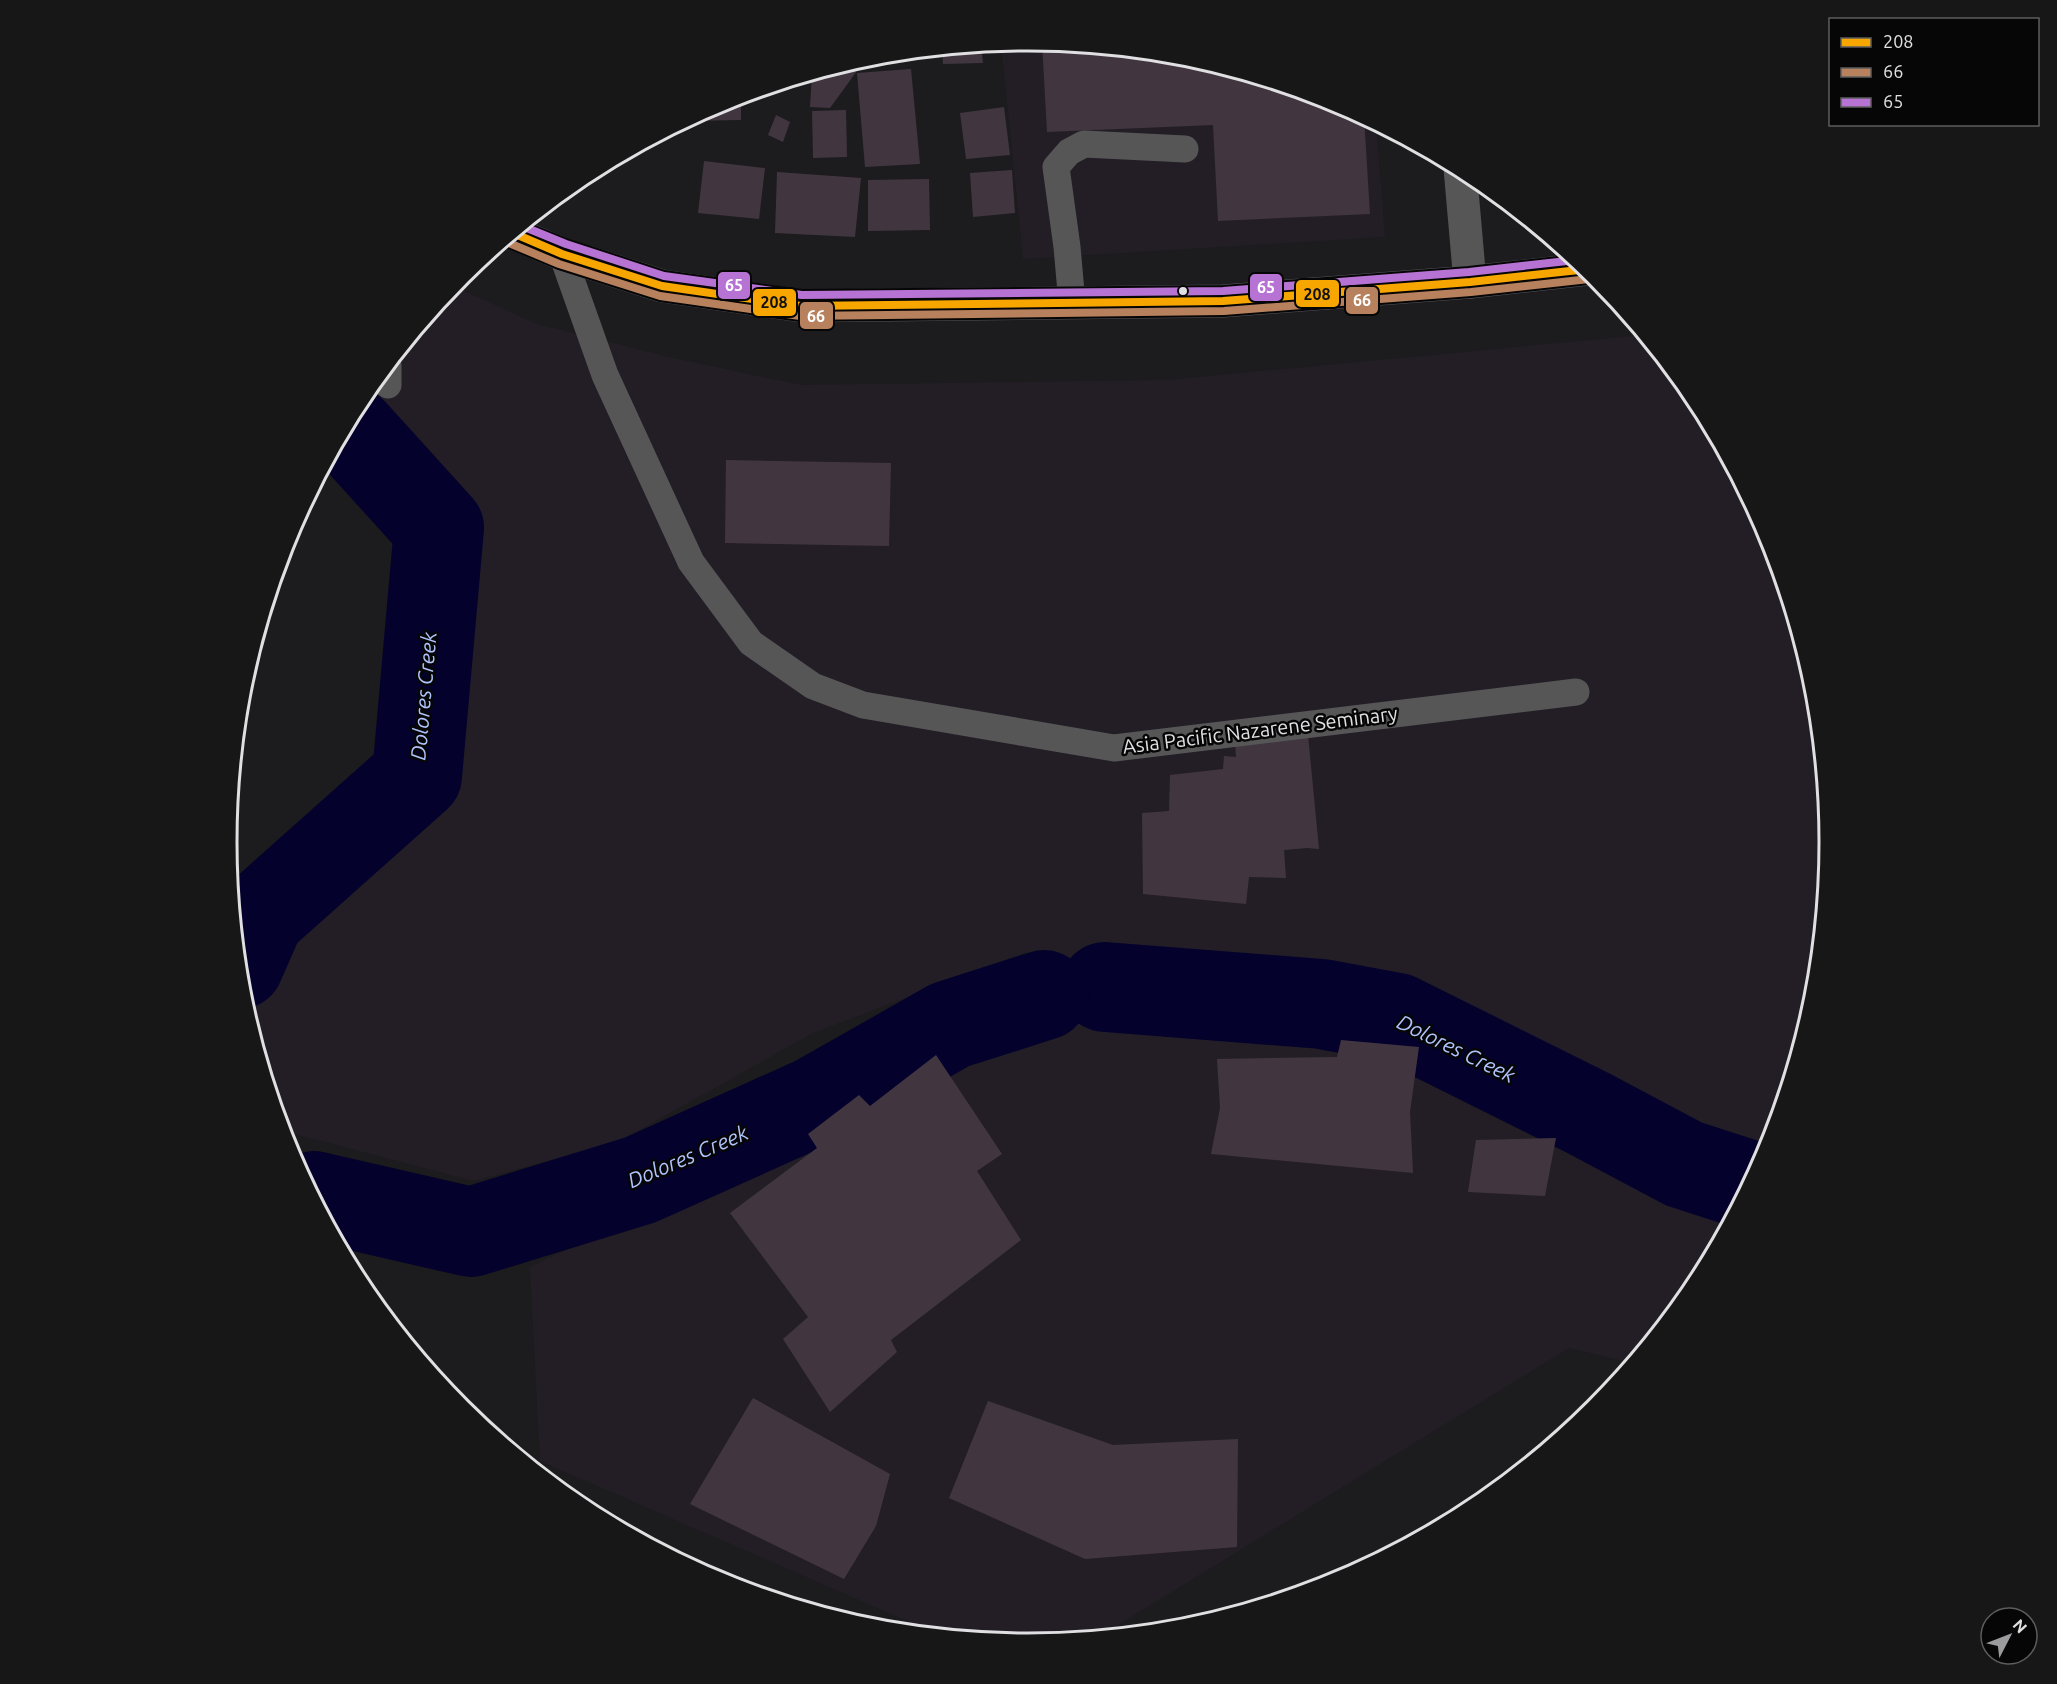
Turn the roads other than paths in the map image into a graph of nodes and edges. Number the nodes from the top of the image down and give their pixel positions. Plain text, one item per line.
1 (1185, 149) dead end
2 (1461, 180) edge
3 (520, 236) edge
4 (562, 254) junction
5 (1575, 270) edge
6 (1470, 282) junction
7 (1072, 303) junction
8 (1576, 692) dead end

1 - 7 lane
2 - 6 street
3 - 4 main road
4 - 7 main road
4 - 8 lane, Asia Pacific Nazarene Seminary
5 - 6 main road
6 - 7 main road

